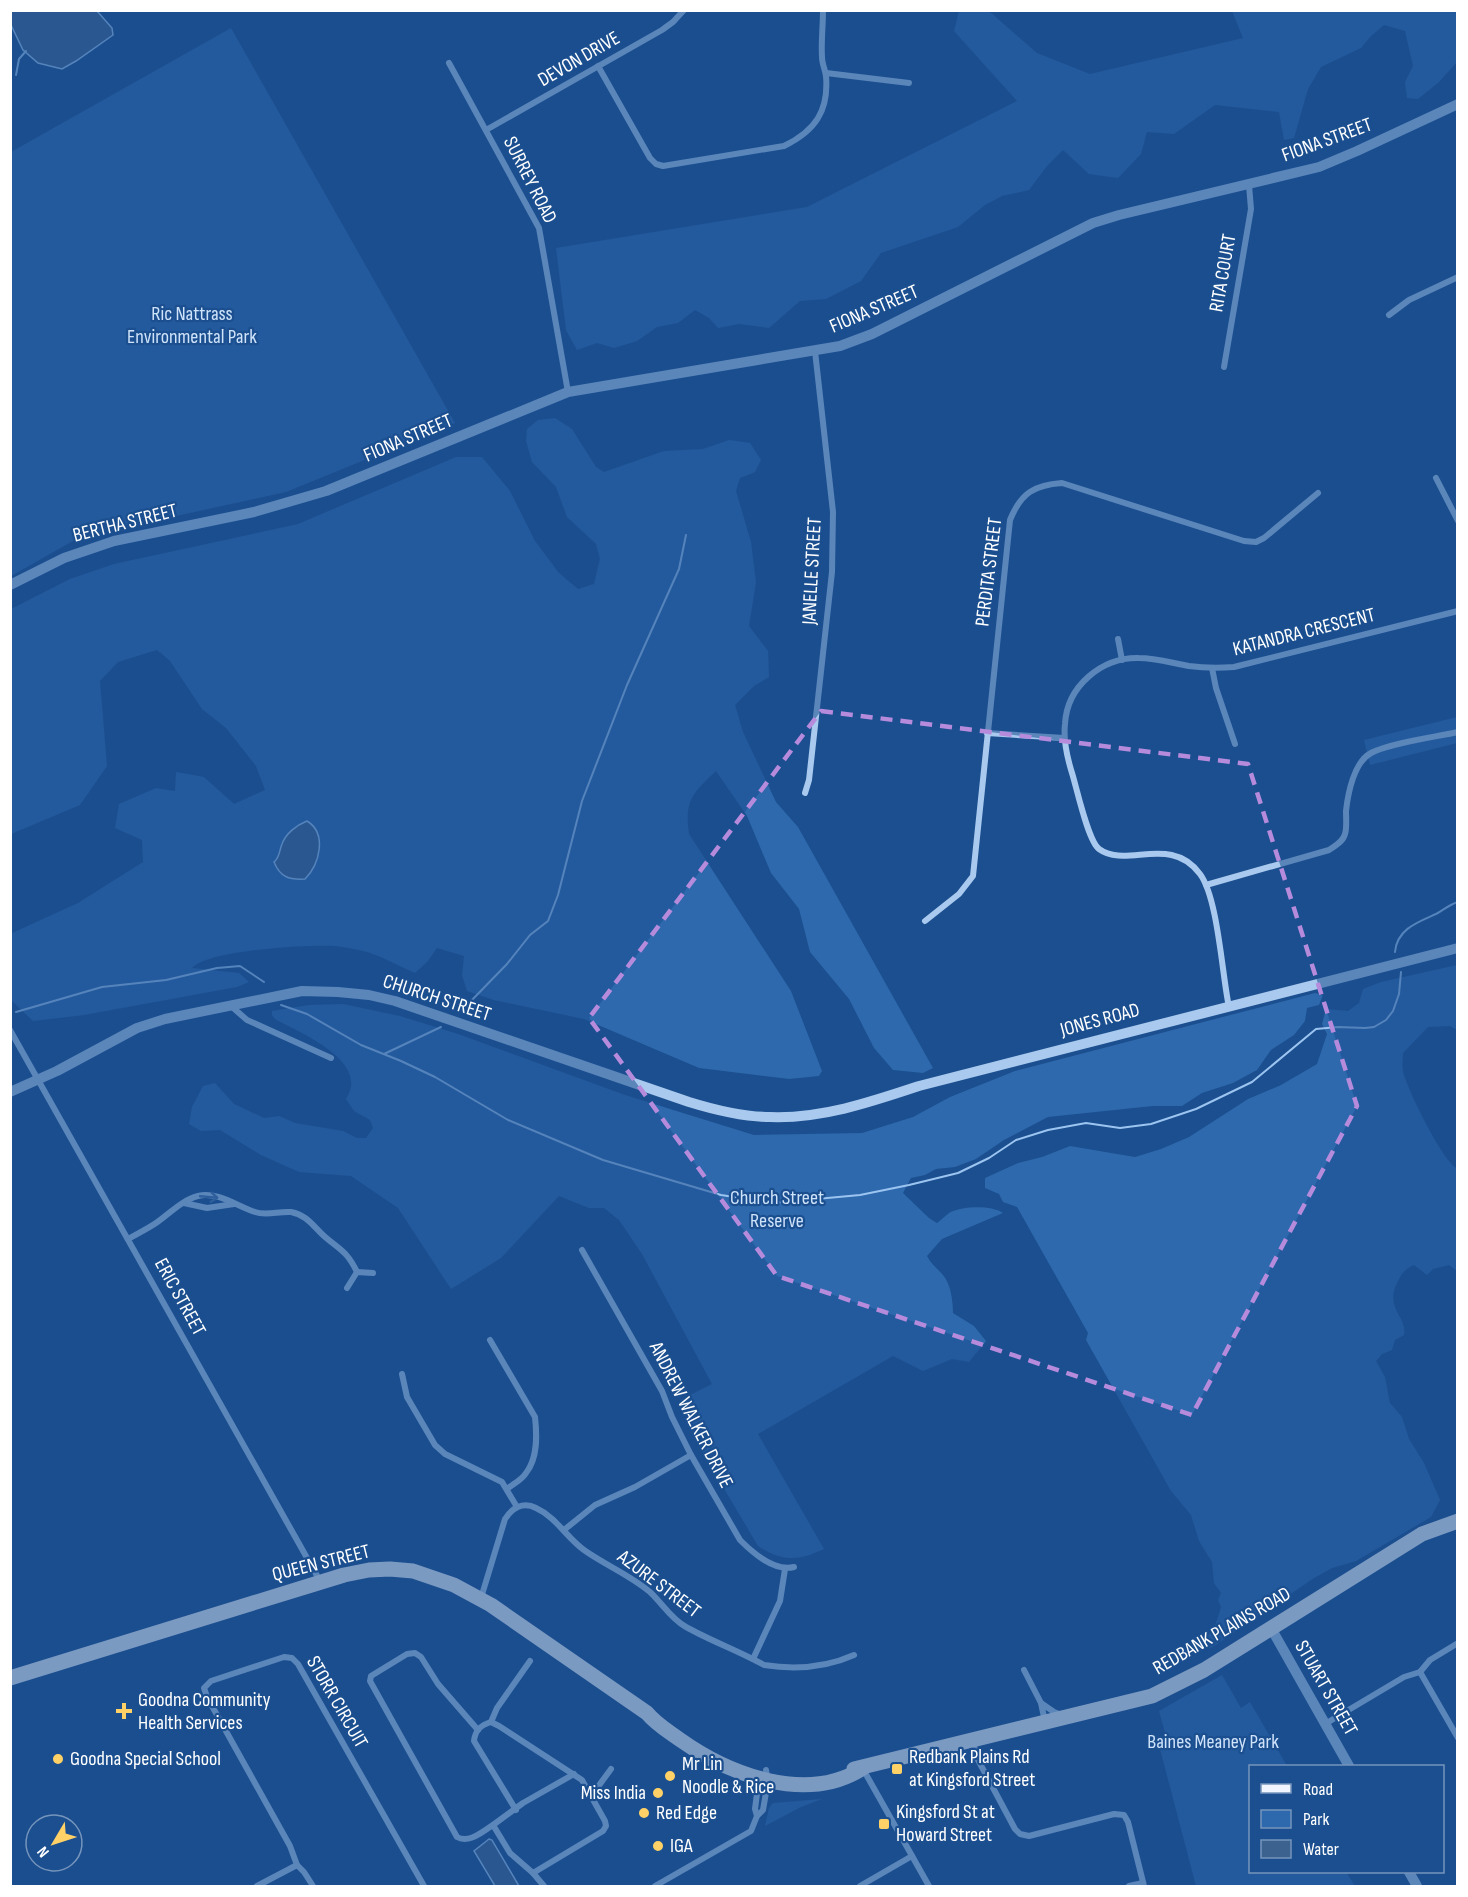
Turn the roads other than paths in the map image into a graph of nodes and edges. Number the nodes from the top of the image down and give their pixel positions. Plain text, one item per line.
1 (684, 10) edge
2 (823, 10) edge
3 (449, 63) dead end
4 (598, 66) junction
5 (826, 73) junction
6 (909, 83) dead end
7 (1458, 104) edge
8 (486, 130) junction
9 (1249, 185) junction
10 (1458, 278) edge
11 (1389, 315) dead end
12 (815, 351) junction
13 (1224, 367) dead end
14 (568, 393) junction
15 (1436, 478) dead end
16 (1318, 493) dead end
17 (254, 513) joint
18 (1458, 521) edge
19 (10, 585) edge
20 (1458, 611) edge
21 (1118, 639) dead end
22 (1122, 660) junction
23 (1212, 668) junction
24 (1458, 732) edge
25 (987, 733) junction
26 (1064, 738) junction
27 (1235, 744) dead end
28 (805, 793) dead end
29 (1206, 885) junction
30 (925, 921) dead end
31 (1458, 948) edge
32 (231, 1005) junction
33 (1229, 1007) junction
34 (10, 1029) edge
35 (331, 1058) dead end
36 (39, 1080) junction
37 (10, 1092) edge
38 (751, 1116) joint
39 (184, 1203) junction
40 (235, 1204) junction
41 (128, 1239) junction
42 (582, 1250) dead end
43 (357, 1272) junction
44 (374, 1273) dead end
45 (347, 1288) dead end
46 (490, 1340) dead end
47 (402, 1374) dead end
48 (691, 1455) junction
49 (507, 1489) junction
50 (517, 1507) junction
51 (1458, 1521) edge
52 (564, 1530) junction
53 (794, 1567) dead end
54 (785, 1569) junction
55 (320, 1581) junction
56 (481, 1598) junction
57 (1271, 1628) junction
58 (1458, 1643) edge
59 (854, 1655) dead end
60 (753, 1659) junction
61 (530, 1660) dead end
62 (1024, 1670) dead end
63 (1420, 1672) junction
64 (10, 1678) edge
65 (1041, 1702) junction
66 (1069, 1718) junction
67 (491, 1722) junction
68 (1325, 1724) junction
69 (1036, 1725) junction
70 (478, 1730) junction
71 (1458, 1738) edge
72 (973, 1741) junction
73 (921, 1754) joint
74 (1348, 1765) edge
75 (863, 1768) junction
76 (611, 1769) dead end
77 (574, 1774) junction
78 (764, 1776) junction
79 (592, 1795) junction
80 (516, 1810) junction
81 (493, 1825) junction
82 (912, 1856) junction
83 (297, 1864) junction
84 (533, 1873) junction
85 (1410, 1873) edge
86 (1144, 1885) edge
87 (256, 1887) edge
88 (313, 1887) edge
89 (424, 1887) edge
90 (544, 1887) edge
91 (656, 1887) edge
92 (860, 1887) edge
93 (929, 1887) edge
94 (1129, 1887) edge
95 (1417, 1887) edge

1 - 4 street, DEVON DRIVE
2 - 5 street
3 - 8 street, SURREY ROAD
4 - 5 street
4 - 8 street, DEVON DRIVE
5 - 6 street
7 - 9 street, FIONA STREET
8 - 14 street, SURREY ROAD
9 - 12 street, FIONA STREET
9 - 13 street, RITA COURT
10 - 11 street
12 - 14 street, FIONA STREET
12 - 28 street, JANELLE STREET
14 - 17 street, FIONA STREET
15 - 18 street
16 - 25 street, PERDITA STREET
17 - 19 street, BERTHA STREET
20 - 23 street, KATANDRA CRESCENT
21 - 22 street
22 - 23 street, KATANDRA CRESCENT
22 - 26 street, KATANDRA CRESCENT
23 - 27 street
24 - 29 street
25 - 26 street
25 - 30 street, PERDITA STREET
26 - 29 street, KATANDRA CRESCENT
29 - 33 street, KATANDRA CRESCENT
31 - 33 street, JONES ROAD
32 - 35 street
32 - 36 street, CHURCH STREET
32 - 38 street, CHURCH STREET
33 - 38 street, JONES ROAD
34 - 36 street, ERIC STREET
36 - 37 street, CHURCH STREET
36 - 41 street, ERIC STREET
39 - 40 street
39 -> 40 street
39 - 41 street
40 - 43 street
41 - 55 street, ERIC STREET
42 - 48 street, ANDREW WALKER DRIVE
43 - 44 street
43 - 45 street
46 - 49 street
47 - 49 street
48 - 52 street
48 - 54 street, ANDREW WALKER DRIVE
49 - 50 street
50 - 52 street, AZURE STREET
50 - 56 street
51 - 57 main road, REDBANK PLAINS ROAD
52 - 60 street, AZURE STREET
53 - 54 street
54 - 60 street
55 - 56 main road, QUEEN STREET
55 - 64 main road, QUEEN STREET
56 - 78 main road, QUEEN STREET
57 - 66 main road, REDBANK PLAINS ROAD
57 - 68 street, STUART STREET
58 - 63 street
59 - 60 street, AZURE STREET
61 - 67 street
62 - 65 street
63 - 68 street
63 - 71 street
65 - 66 street
65 - 69 street
66 - 69 main road, REDBANK PLAINS ROAD
67 - 70 street
67 - 77 street
68 - 74 street, STUART STREET
69 - 72 main road, REDBANK PLAINS ROAD
70 - 80 street
70 - 81 street
72 - 73 main road, REDBANK PLAINS ROAD
72 - 86 street
73 - 75 main road, QUEEN STREET
75 - 78 main road, QUEEN STREET
75 - 82 street
76 - 79 street
77 - 79 street
77 - 80 street
78 - 91 street
79 - 84 street
80 - 81 street
81 - 84 street
82 - 92 street
82 - 93 street
83 - 87 street
83 - 88 street, STORR CIRCUIT
83 - 89 street, STORR CIRCUIT
84 - 90 street
85 - 95 street
86 - 94 street

